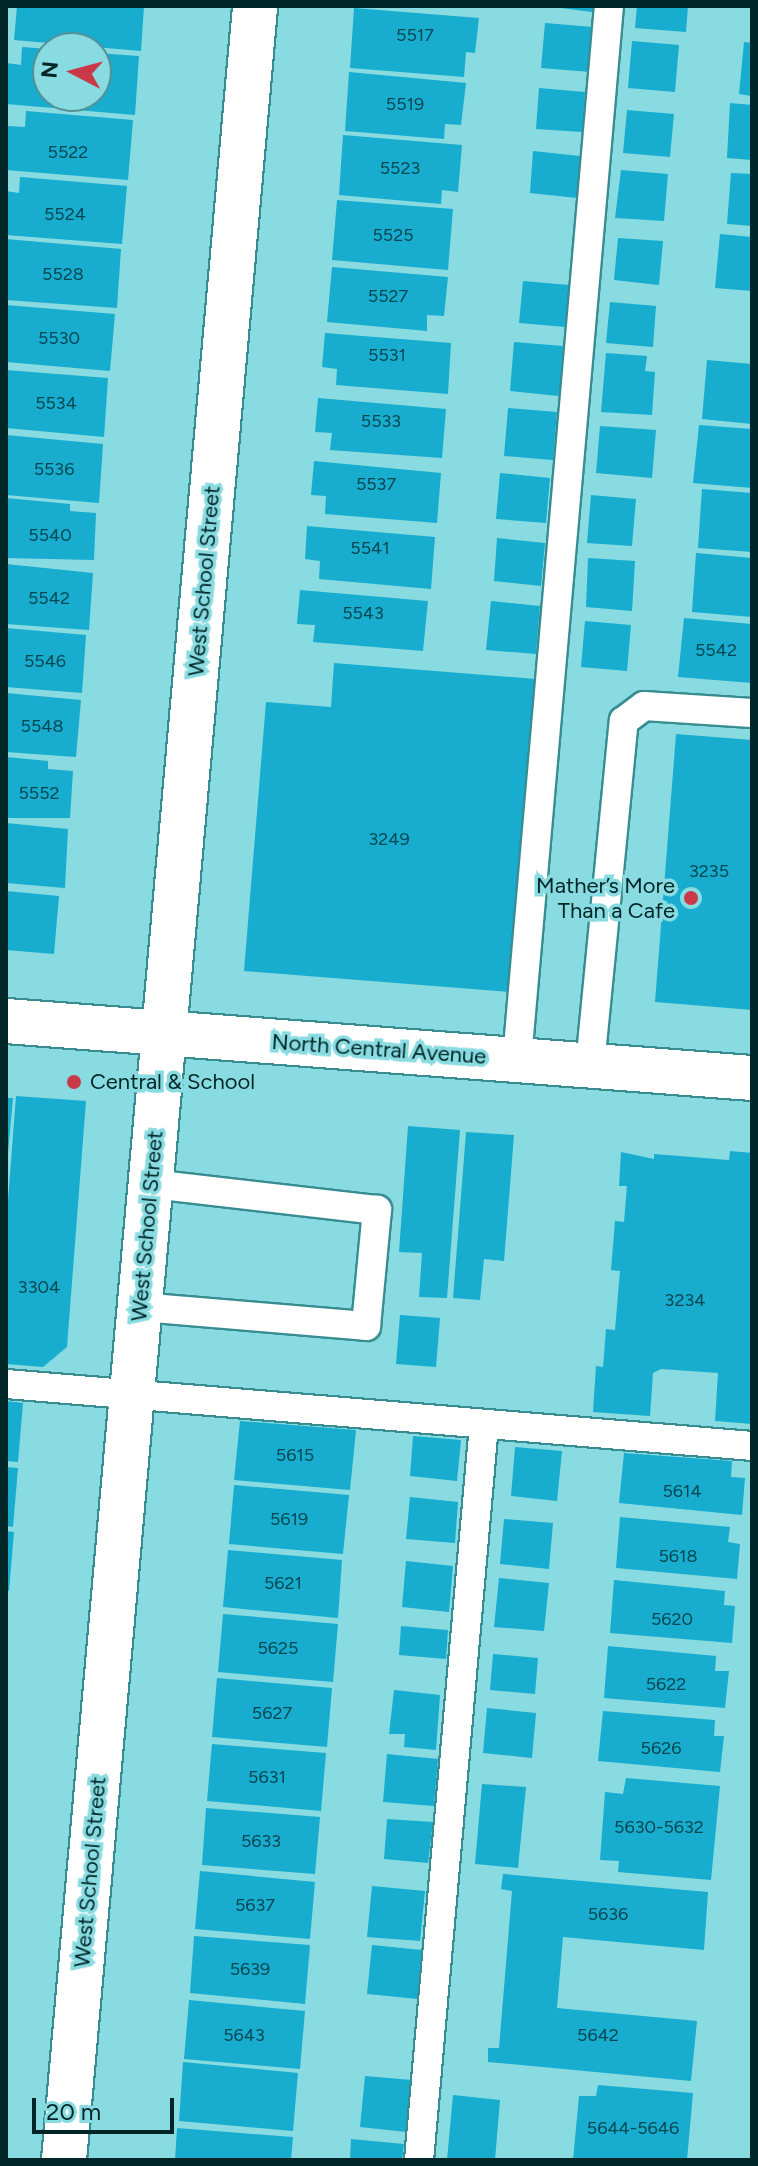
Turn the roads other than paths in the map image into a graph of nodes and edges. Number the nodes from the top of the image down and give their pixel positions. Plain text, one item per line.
1 (255, 6) edge
2 (609, 6) edge
3 (752, 713) edge
4 (6, 1021) edge
5 (165, 1033) junction
6 (517, 1059) junction
7 (590, 1065) junction
8 (752, 1078) edge
9 (151, 1184) junction
10 (141, 1307) junction
11 (6, 1384) edge
12 (132, 1394) junction
13 (484, 1424) junction
14 (752, 1446) edge
15 (64, 2160) edge
16 (419, 2160) edge

1 - 5 street, West School Street
2 - 6 lane
3 - 7 lane
4 - 5 street, North Central Avenue
5 - 6 street, North Central Avenue
5 - 9 street, West School Street
6 - 7 street, North Central Avenue
7 - 8 street, North Central Avenue
9 - 10 street, West School Street
9 - 10 lane
10 - 12 street, West School Street
11 - 12 lane
12 - 13 lane
12 - 15 street, West School Street
13 - 14 lane
13 - 16 lane

